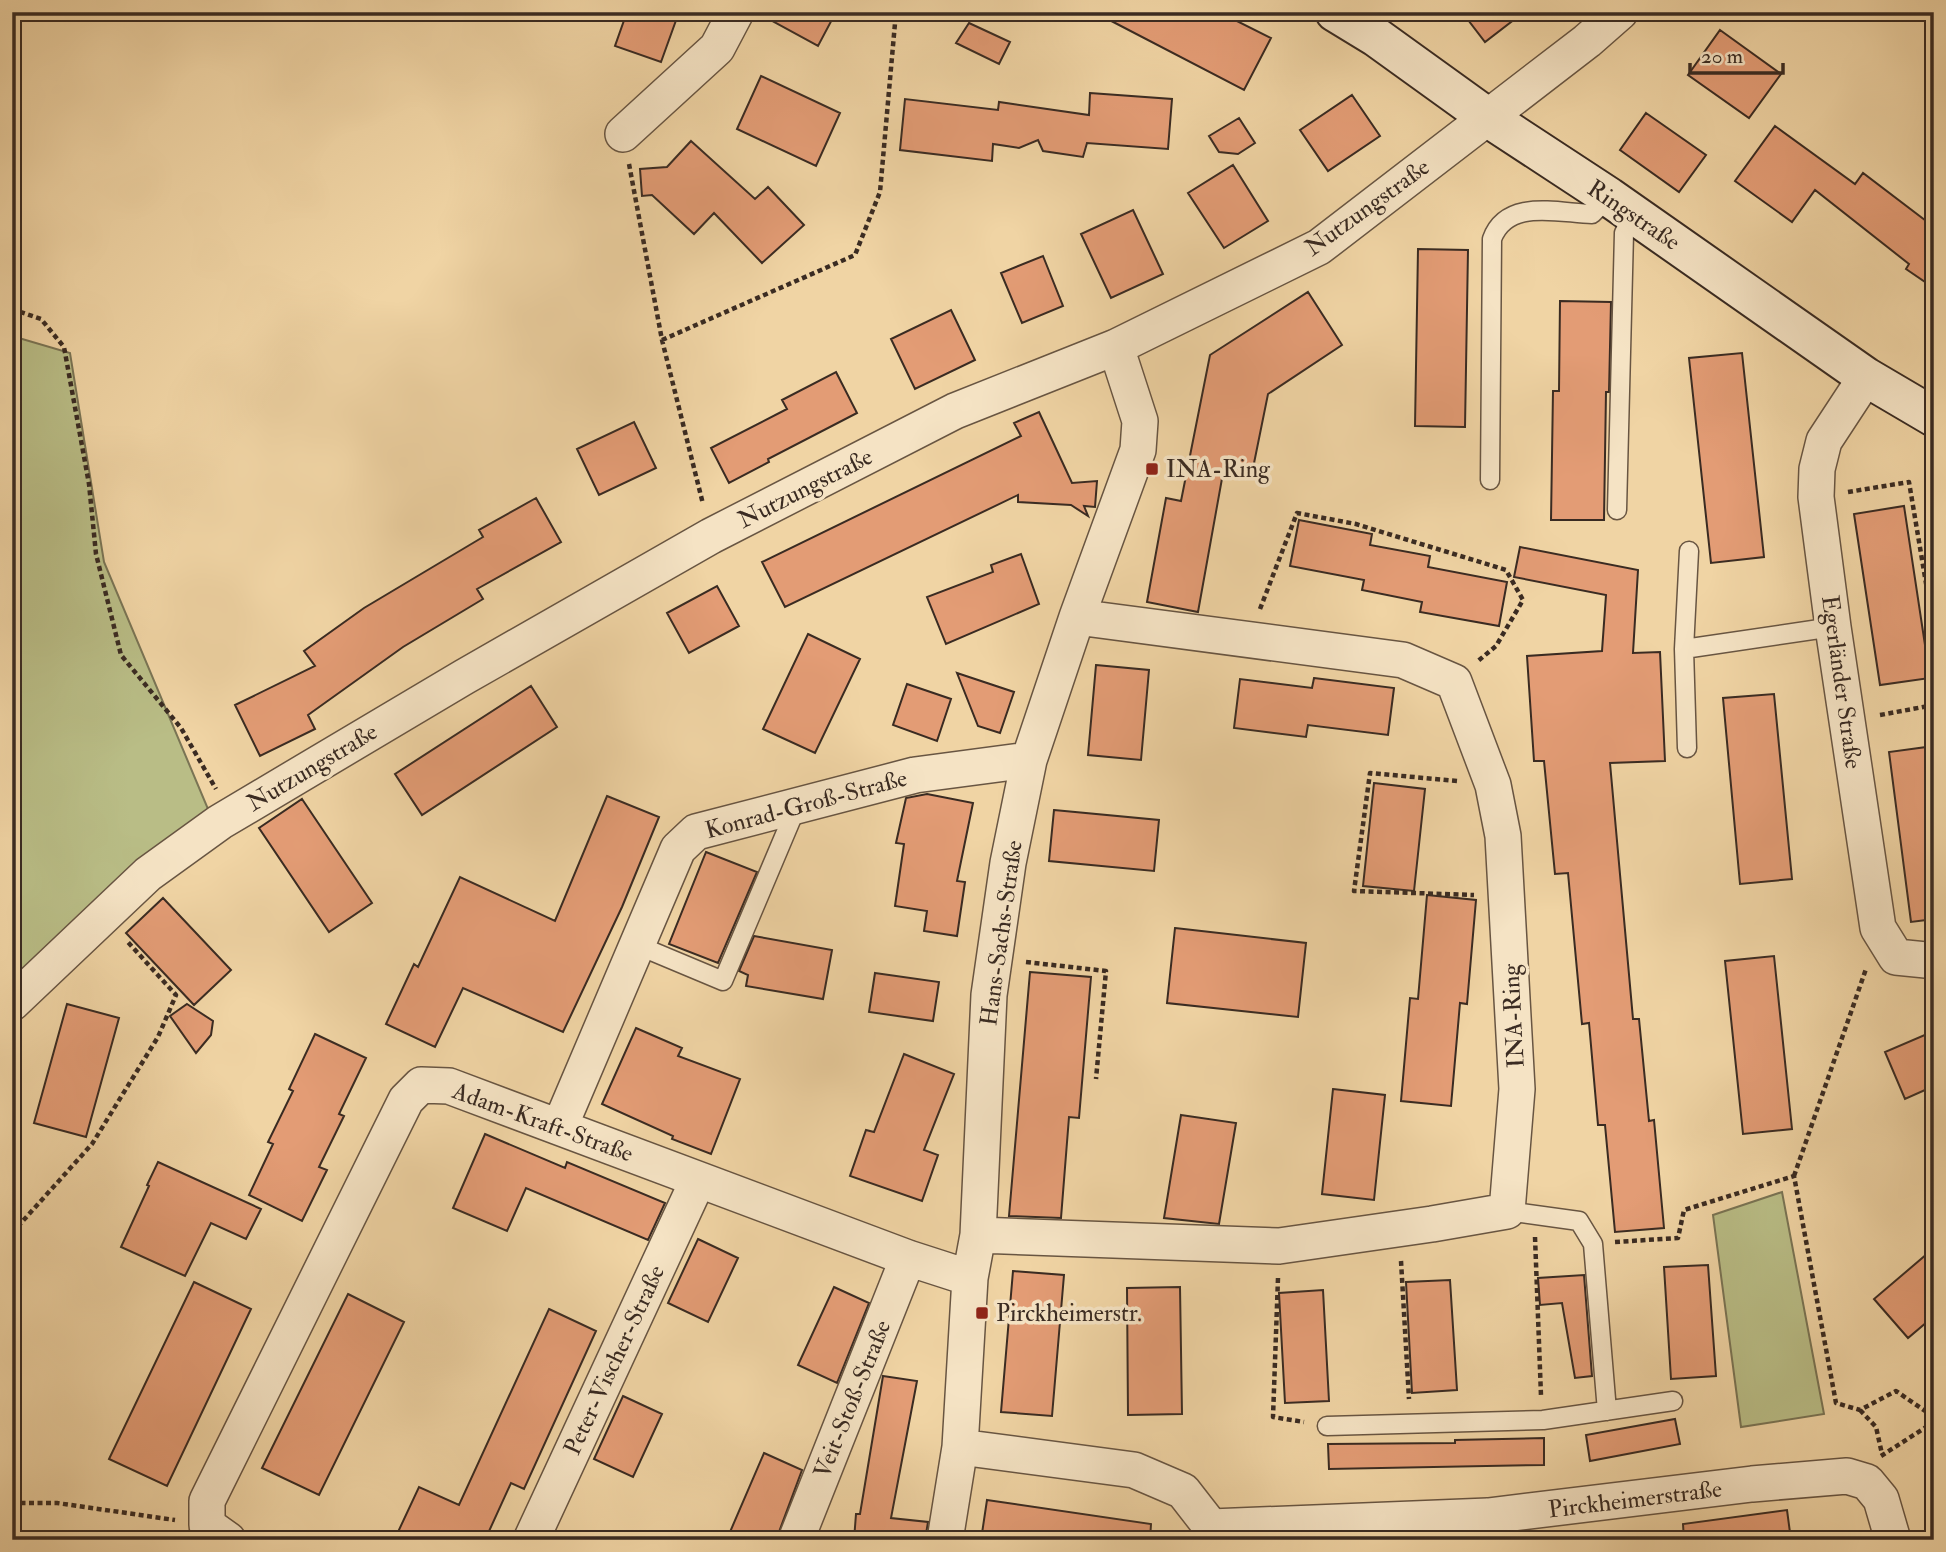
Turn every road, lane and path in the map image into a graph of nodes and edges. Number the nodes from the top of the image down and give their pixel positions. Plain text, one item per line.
1 (736, 12) edge
2 (896, 12) edge
3 (1335, 12) edge
4 (1620, 12) edge
5 (1487, 117) junction
6 (622, 134) joint
7 (1621, 206) junction
8 (12, 309) edge
9 (662, 340) junction
10 (1116, 347) junction
11 (1866, 377) junction
12 (1934, 417) edge
13 (1490, 480) dead end
14 (1816, 496) junction
15 (1617, 510) dead end
16 (711, 536) junction
17 (1689, 551) dead end
18 (1077, 617) junction
19 (1833, 627) junction
20 (1934, 631) edge
21 (1248, 639) junction
22 (1684, 649) junction
23 (1454, 682) junction
24 (1934, 705) edge
25 (1847, 721) junction
26 (1687, 748) dead end
27 (1030, 760) junction
28 (1493, 785) junction
29 (797, 806) junction
30 (231, 815) junction
31 (1507, 895) junction
32 (104, 915) junction
33 (1878, 928) junction
34 (637, 945) junction
35 (1934, 958) edge
36 (994, 959) junction
37 (12, 1003) edge
38 (1096, 1079) dead end
39 (560, 1126) junction
40 (1794, 1177) junction
41 (698, 1180) junction
42 (1521, 1213) junction
43 (1399, 1229) junction
44 (12, 1233) edge
45 (978, 1235) junction
46 (1593, 1244) junction
47 (1279, 1246) junction
48 (908, 1258) junction
49 (970, 1278) junction
50 (1673, 1401) dead end
51 (1860, 1410) junction
52 (1607, 1411) junction
53 (1934, 1417) edge
54 (1284, 1419) dead end
55 (1542, 1420) junction
56 (1934, 1422) edge
57 (1410, 1424) junction
58 (1327, 1426) dead end
59 (960, 1447) junction
60 (1883, 1455) junction
61 (1847, 1476) junction
62 (12, 1503) edge
63 (217, 1532) edge
64 (1213, 1534) edge
65 (531, 1540) edge
66 (796, 1540) edge
67 (944, 1540) edge
68 (1894, 1540) edge

1 - 6 street
2 - 9 path
3 - 5 street, Ringstraße
4 - 5 street, Nutzungstraße
5 - 7 street, Ringstraße
5 - 10 street, Nutzungstraße
6 - 9 path
7 - 11 street, Ringstraße
7 - 13 lane
7 - 15 lane
8 - 30 path
9 - 16 path
10 - 16 street, Nutzungstraße
10 - 18 street, Hans-Sachs-Straße
11 - 12 street, Ringstraße
11 - 14 street, Egerländer Straße
14 - 19 street, Egerländer Straße
14 - 20 path
16 - 30 street, Nutzungstraße
17 - 22 lane
18 - 21 street
18 - 27 street, Hans-Sachs-Straße
19 - 22 lane
19 - 25 street, Egerländer Straße
21 - 23 street
21 - 23 path
22 - 26 lane
23 - 28 street, INA-Ring
24 - 25 path
25 - 33 street, Egerländer Straße
27 - 29 street, Konrad-Groß-Straße
27 - 36 street, Hans-Sachs-Straße
28 - 31 street, INA-Ring
28 - 31 path
29 - 34 street, Konrad-Groß-Straße
29 - 34 lane
30 - 32 street, Nutzungstraße
31 - 42 street, INA-Ring
32 - 37 street, Nutzungstraße
32 - 44 path
33 - 35 street, Egerländer Straße
33 - 40 path
34 - 39 street, Konrad-Groß-Straße
36 - 38 path
36 - 45 street, Hans-Sachs-Straße
39 - 41 street, Adam-Kraft-Straße
39 - 63 street, Adam-Kraft-Straße
40 - 46 path
40 - 51 path
41 - 48 street, Adam-Kraft-Straße
41 - 65 street, Peter-Vischer-Straße
42 - 43 street
42 - 46 lane
42 - 55 path
43 - 47 street
43 - 57 path
45 - 47 street
45 - 49 street, Hans-Sachs-Straße
46 - 52 lane
47 - 54 path
48 - 49 street, Adam-Kraft-Straße
48 - 66 street, Veit-Stoß-Straße
49 - 59 street, Hans-Sachs-Straße
50 - 52 lane
51 - 53 path
51 - 60 path
52 - 55 lane
55 - 57 lane
56 - 60 path
57 - 58 lane
59 - 64 street, Pirckheimerstraße
59 - 67 street, Hans-Sachs-Straße
60 - 61 path
61 - 64 street, Pirckheimerstraße
61 - 68 street
62 - 63 path

